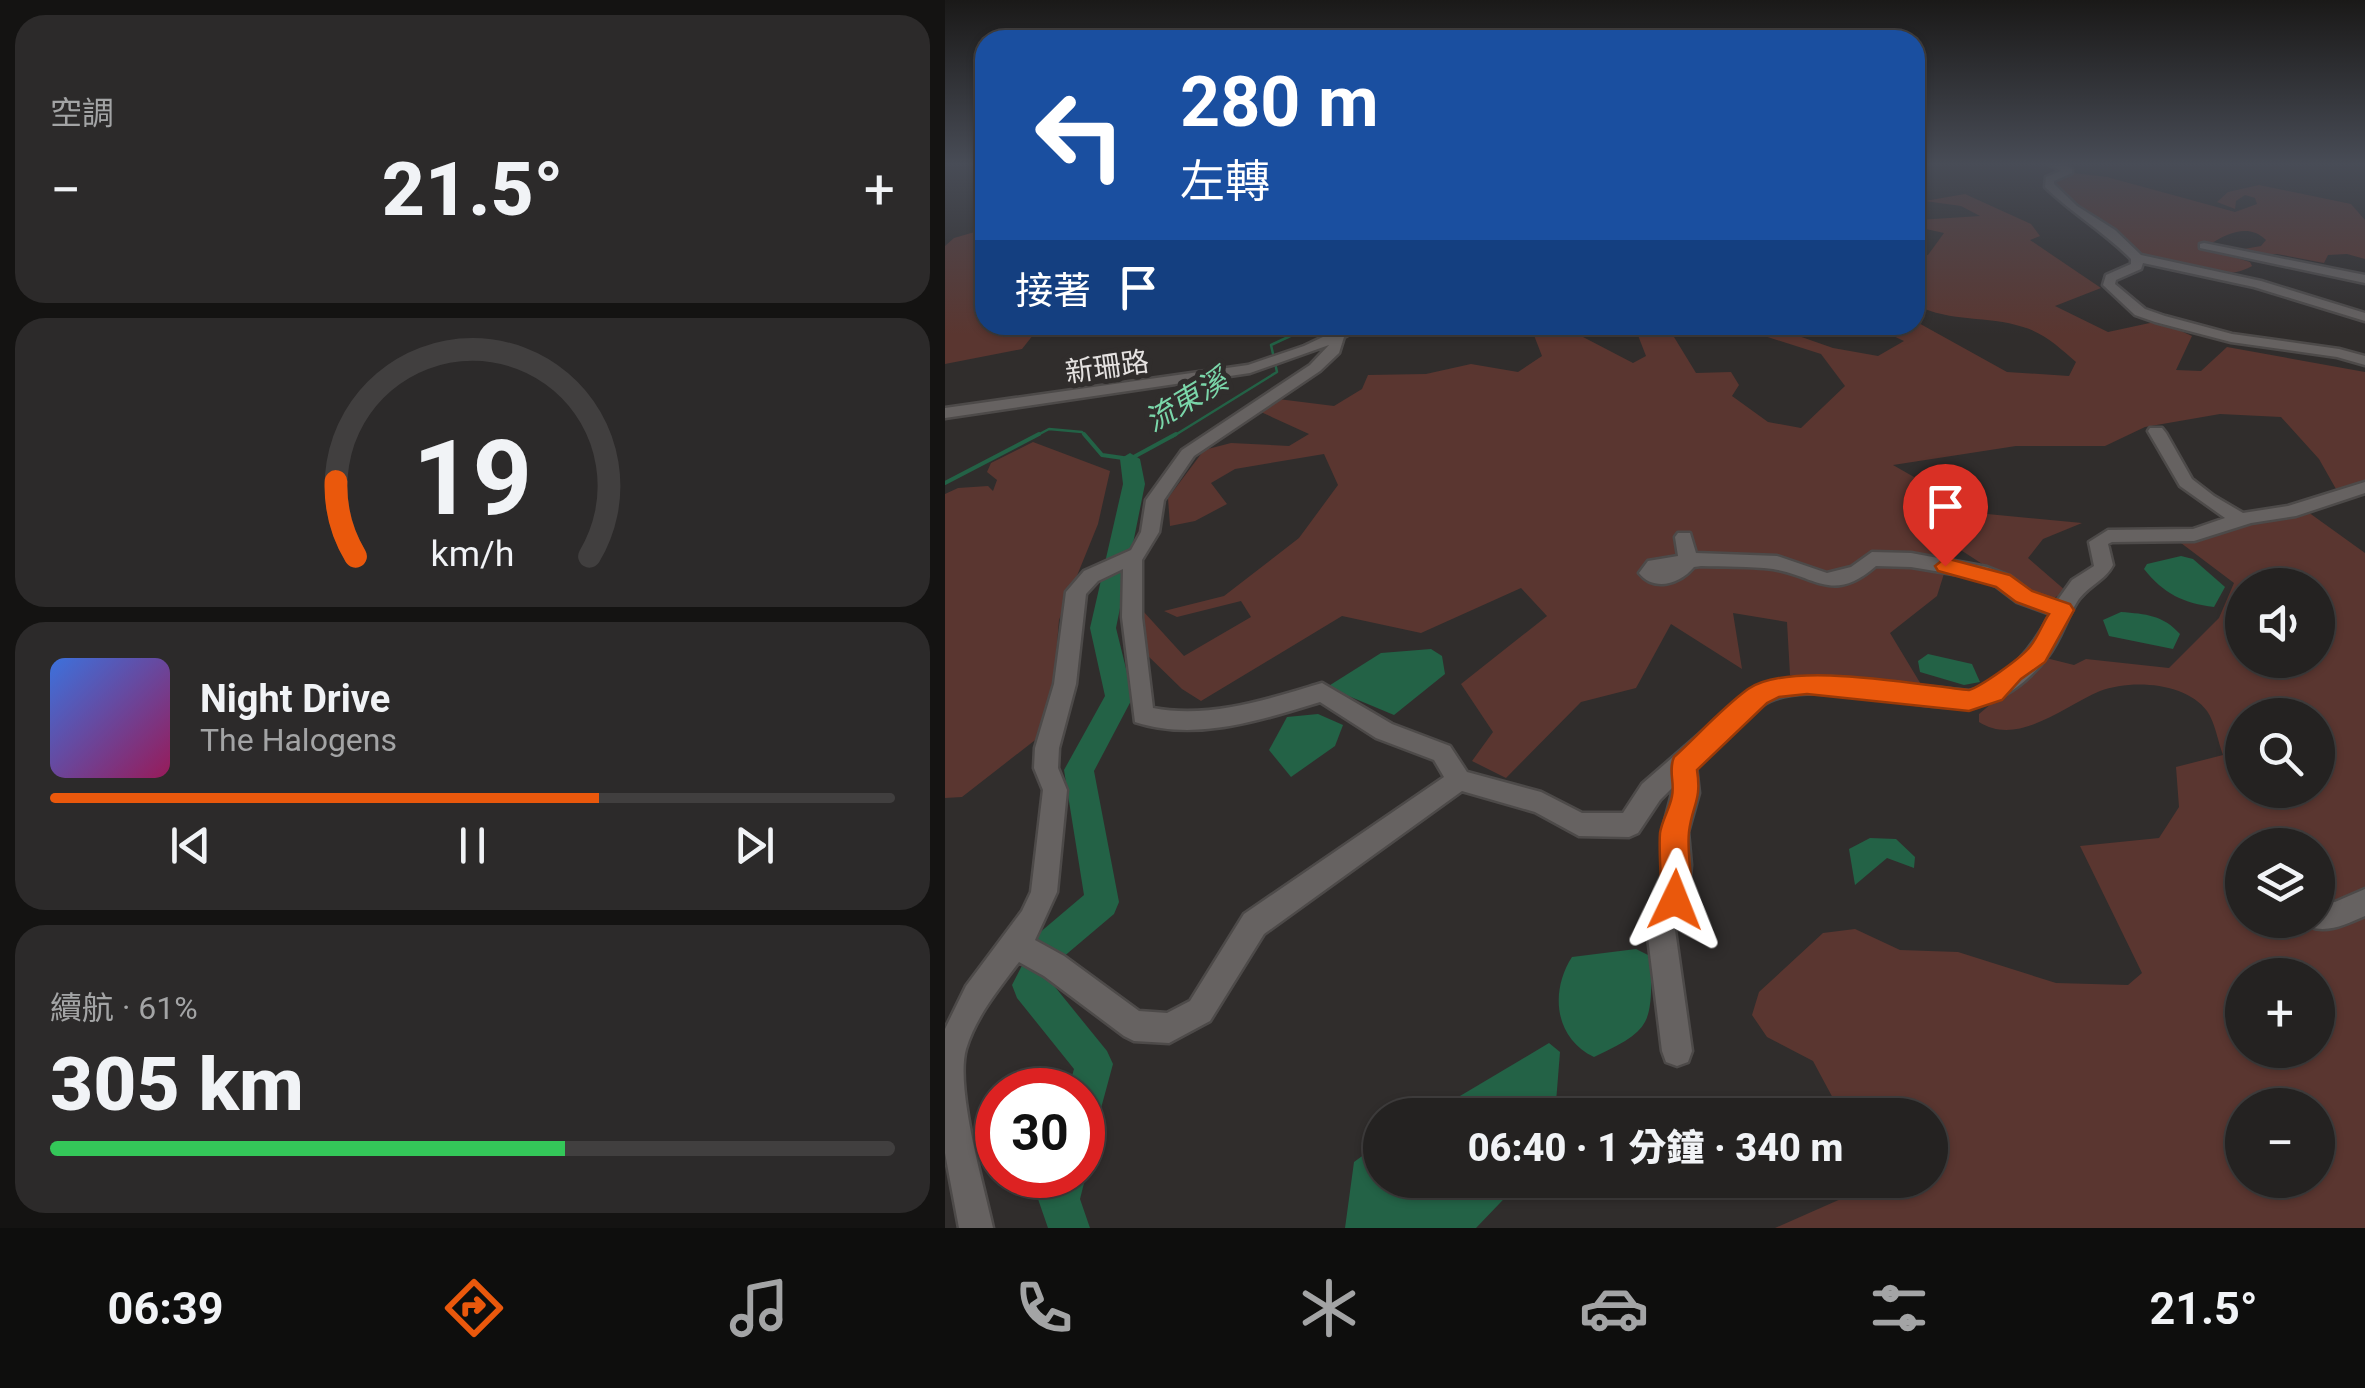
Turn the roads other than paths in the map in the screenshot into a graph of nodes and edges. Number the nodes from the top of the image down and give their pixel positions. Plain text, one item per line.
1 (2093, 219) edge
2 (2204, 246) dead end
3 (2137, 258) junction
4 (2365, 280) edge
5 (2365, 317) edge
6 (1338, 336) joint
7 (2365, 361) edge
8 (945, 413) edge
9 (2156, 432) dead end
10 (2365, 487) edge
11 (2240, 519) junction
12 (1683, 537) dead end
13 (1123, 562) junction
14 (2062, 610) junction
15 (1683, 766) junction
16 (1459, 780) junction
17 (2365, 902) edge
18 (2335, 915) edge
19 (1015, 944) junction
20 (1677, 1050) dead end
21 (976, 1228) edge

1 - 3 street
2 - 4 street
3 - 5 street
3 - 7 street
6 - 8 street, 新珊路
6 - 13 street
9 - 11 street
10 - 11 street
11 - 14 street
12 - 14 street
13 - 16 street
13 - 19 street
14 - 15 street
15 - 16 street
15 - 20 street
16 - 19 street
17 - 18 street
19 - 21 street

